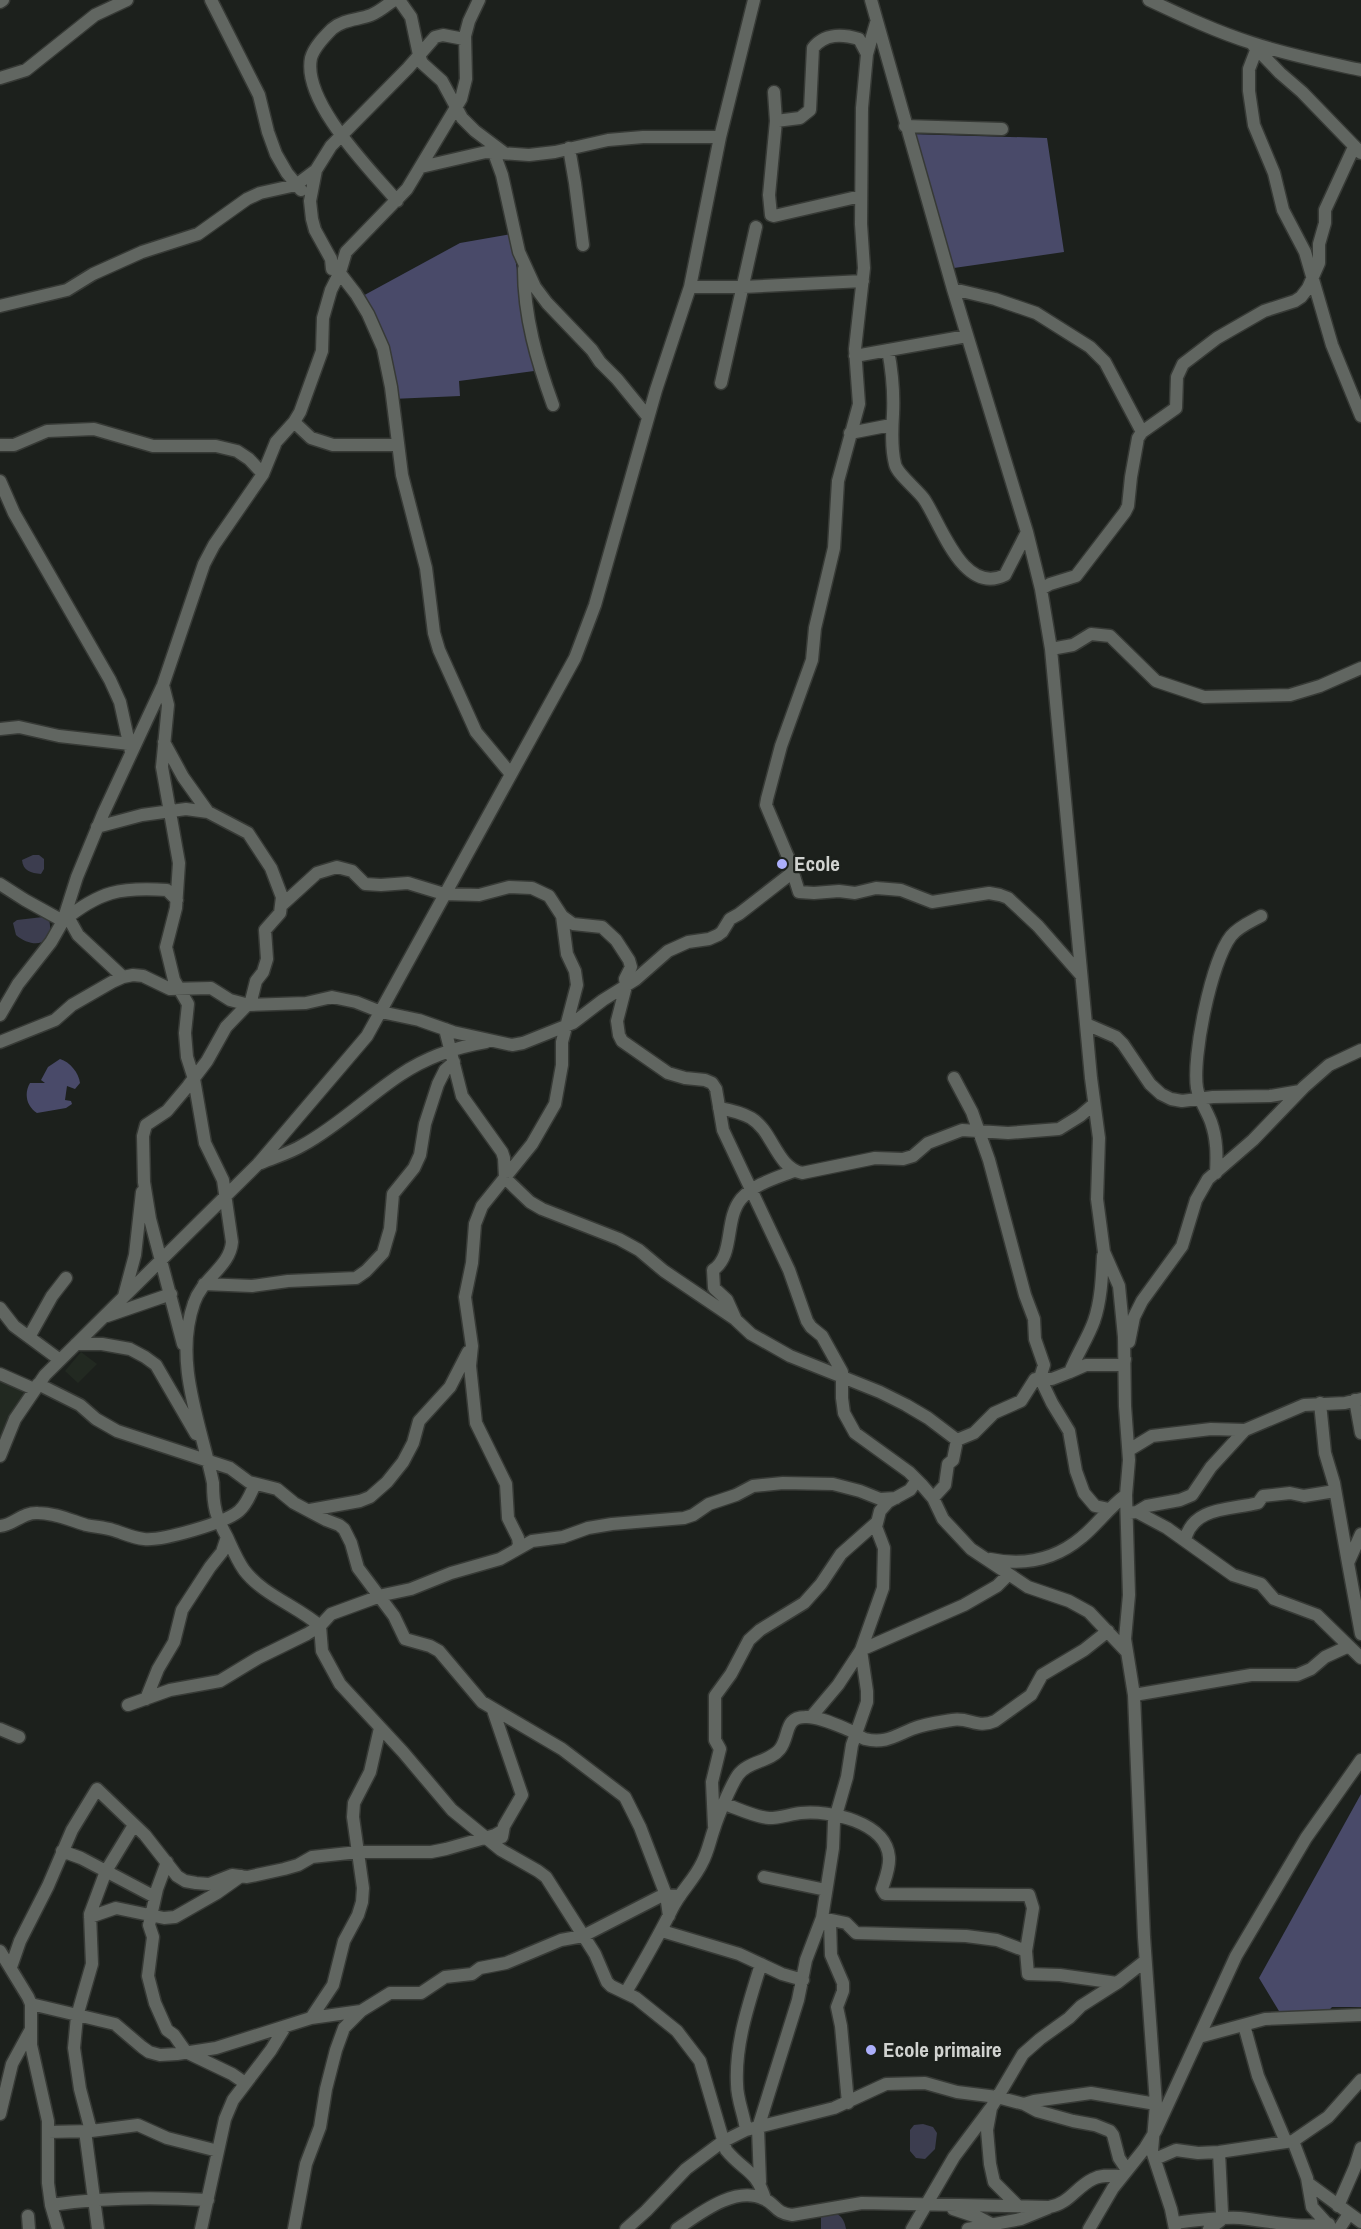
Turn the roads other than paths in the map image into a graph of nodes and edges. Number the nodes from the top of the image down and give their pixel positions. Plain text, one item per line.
1 (127, 0) edge
2 (211, 0) edge
3 (394, 0) edge
4 (399, 0) edge
5 (478, 0) edge
6 (754, 0) edge
7 (871, 0) edge
8 (1149, 0) edge
9 (876, 21) junction
10 (464, 39) junction
11 (1255, 46) junction
12 (867, 54) junction
13 (419, 55) junction
14 (1361, 69) edge
15 (0, 78) edge
16 (774, 92) dead end
17 (456, 109) junction
18 (776, 121) junction
19 (905, 126) junction
20 (1002, 129) dead end
21 (342, 135) junction
22 (720, 137) junction
23 (568, 148) junction
24 (1358, 150) edge
25 (500, 153) junction
26 (422, 167) junction
27 (316, 170) junction
28 (296, 185) junction
29 (861, 195) junction
30 (310, 201) junction
31 (396, 201) junction
32 (756, 227) dead end
33 (582, 245) dead end
34 (524, 265) junction
35 (336, 268) junction
36 (1313, 277) junction
37 (862, 281) junction
38 (690, 287) junction
39 (743, 287) junction
40 (953, 289) junction
41 (0, 306) edge
42 (967, 336) junction
43 (888, 350) junction
44 (855, 356) junction
45 (721, 383) dead end
46 (1348, 386) junction
47 (1361, 395) edge
48 (553, 405) dead end
49 (1361, 416) edge
50 (648, 417) junction
51 (294, 422) junction
52 (891, 425) junction
53 (1142, 432) junction
54 (850, 433) junction
55 (398, 444) junction
56 (0, 445) edge
57 (263, 474) junction
58 (0, 481) edge
59 (1027, 531) junction
60 (1041, 589) junction
61 (1051, 648) junction
62 (1361, 668) edge
63 (163, 685) junction
64 (0, 729) edge
65 (164, 741) junction
66 (131, 748) junction
67 (510, 773) junction
68 (168, 811) junction
69 (208, 812) junction
70 (98, 827) junction
71 (793, 872) junction
72 (0, 884) edge
73 (444, 894) junction
74 (177, 900) junction
75 (283, 904) junction
76 (562, 916) junction
77 (1261, 916) dead end
78 (66, 919) junction
79 (1081, 975) junction
80 (123, 977) junction
81 (626, 986) junction
82 (0, 987) edge
83 (15, 989) junction
84 (179, 990) junction
85 (249, 1005) junction
86 (381, 1012) junction
87 (0, 1015) edge
88 (1086, 1024) junction
89 (566, 1026) junction
90 (445, 1029) junction
91 (493, 1041) junction
92 (0, 1042) edge
93 (1361, 1050) edge
94 (452, 1056) junction
95 (954, 1078) dead end
96 (194, 1079) junction
97 (1300, 1091) junction
98 (1200, 1099) junction
99 (1094, 1104) junction
100 (720, 1108) junction
101 (979, 1131) junction
102 (258, 1164) junction
103 (794, 1171) junction
104 (1216, 1173) junction
105 (505, 1178) junction
106 (144, 1182) junction
107 (751, 1190) junction
108 (226, 1197) junction
109 (1104, 1252) junction
110 (161, 1260) junction
111 (66, 1278) dead end
112 (204, 1284) junction
113 (171, 1294) junction
114 (123, 1298) junction
115 (0, 1308) edge
116 (104, 1317) junction
117 (736, 1320) junction
118 (29, 1337) junction
119 (76, 1344) junction
120 (472, 1346) junction
121 (186, 1357) junction
122 (60, 1360) junction
123 (1124, 1365) junction
124 (1070, 1372) junction
125 (0, 1374) edge
126 (842, 1377) junction
127 (1040, 1378) junction
128 (36, 1386) junction
129 (1358, 1399) edge
130 (1320, 1403) junction
131 (1245, 1430) junction
132 (1361, 1433) edge
133 (957, 1440) junction
134 (1129, 1450) junction
135 (0, 1456) edge
136 (208, 1459) junction
137 (917, 1480) junction
138 (255, 1484) junction
139 (1335, 1491) junction
140 (1126, 1495) junction
141 (896, 1498) junction
142 (933, 1498) junction
143 (1109, 1509) junction
144 (310, 1510) junction
145 (1132, 1513) junction
146 (218, 1522) junction
147 (876, 1523) junction
148 (0, 1526) edge
149 (1361, 1534) edge
150 (227, 1537) junction
151 (1185, 1539) junction
152 (516, 1550) junction
153 (986, 1558) junction
154 (1348, 1563) junction
155 (1008, 1575) junction
156 (380, 1596) junction
157 (320, 1626) junction
158 (1108, 1631) junction
159 (1361, 1634) edge
160 (1361, 1639) edge
161 (861, 1650) junction
162 (1126, 1651) junction
163 (1356, 1653) edge
164 (1134, 1695) junction
165 (146, 1699) junction
166 (128, 1706) dead end
167 (493, 1710) junction
168 (811, 1717) junction
169 (380, 1728) junction
170 (0, 1729) edge
171 (856, 1735) junction
172 (19, 1737) dead end
173 (1361, 1760) edge
174 (725, 1804) junction
175 (836, 1815) junction
176 (134, 1825) junction
177 (714, 1826) junction
178 (502, 1831) junction
179 (486, 1838) junction
180 (62, 1851) junction
181 (358, 1852) junction
182 (506, 1853) junction
183 (167, 1862) junction
184 (106, 1871) junction
185 (241, 1876) junction
186 (764, 1877) dead end
187 (826, 1890) junction
188 (666, 1895) junction
189 (680, 1896) junction
190 (155, 1897) junction
191 (150, 1915) junction
192 (669, 1916) junction
193 (90, 1917) junction
194 (826, 1920) junction
195 (662, 1931) junction
196 (582, 1936) junction
197 (0, 1951) edge
198 (1026, 1951) junction
199 (1145, 1961) junction
200 (761, 1964) junction
201 (11, 1967) junction
202 (803, 1980) junction
203 (1117, 1983) junction
204 (626, 1992) junction
205 (31, 2004) junction
206 (361, 2011) junction
207 (1361, 2015) edge
208 (77, 2016) junction
209 (311, 2018) junction
210 (1244, 2025) junction
211 (285, 2027) junction
212 (30, 2031) junction
213 (1199, 2037) junction
214 (186, 2052) junction
215 (245, 2084) junction
216 (1358, 2089) edge
217 (848, 2103) junction
218 (994, 2103) junction
219 (1024, 2104) junction
220 (1156, 2104) junction
221 (0, 2114) edge
222 (752, 2129) junction
223 (1156, 2130) junction
224 (88, 2131) junction
225 (48, 2132) junction
226 (722, 2142) junction
227 (1290, 2142) junction
228 (1361, 2148) edge
229 (218, 2151) junction
230 (1219, 2152) junction
231 (1155, 2159) junction
232 (1358, 2167) edge
233 (1125, 2173) junction
234 (760, 2182) junction
235 (1308, 2183) junction
236 (93, 2199) junction
237 (765, 2199) junction
238 (208, 2200) junction
239 (51, 2205) junction
240 (925, 2205) junction
241 (941, 2205) junction
242 (1018, 2206) junction
243 (1338, 2206) junction
244 (1049, 2207) junction
245 (1349, 2214) junction
246 (1221, 2218) junction
247 (1361, 2222) edge
248 (1175, 2226) edge
249 (997, 2227) edge
250 (1333, 2228) edge
251 (58, 2229) edge
252 (98, 2229) edge
253 (201, 2229) edge
254 (294, 2229) edge
255 (626, 2229) edge
256 (677, 2229) edge
257 (912, 2229) edge
258 (968, 2229) edge
259 (1089, 2229) edge
260 (1209, 2229) edge

1 - 15 street
2 - 28 street
3 - 21 street
4 - 13 street
5 - 10 street
6 - 22 street
7 - 9 street
8 - 11 street
9 - 12 street
9 - 19 street
10 - 13 street
10 - 17 street
11 - 14 street
11 - 24 street
11 - 36 street
12 - 18 street
12 - 29 street
13 - 17 street
13 - 21 street
16 - 18 street
17 - 25 street
17 - 26 street
18 - 29 street
19 - 20 street
19 - 40 street
21 - 27 street
21 - 31 street
22 - 23 street
22 - 38 street
23 - 25 street
23 - 33 street
24 - 36 street
25 - 26 street
25 - 34 street
26 - 31 street
27 - 28 street
27 - 30 street
28 - 30 street
28 - 41 street
29 - 37 street
30 - 35 street
31 - 35 street
32 - 39 street
34 - 48 street
34 - 50 street
35 - 51 street
35 - 55 street
36 - 46 street
36 - 53 street
37 - 39 street
37 - 44 street
38 - 39 street
38 - 50 street
39 - 45 street
40 - 42 street
40 - 53 street
42 - 43 street
42 - 59 street
43 - 44 street
43 - 52 street
44 - 54 street
46 - 47 street
46 - 49 street
50 - 67 street
51 - 55 street
51 - 57 street
52 - 54 street
52 - 59 street
53 - 60 street
54 - 71 street
55 - 67 street
56 - 57 street
57 - 63 street
58 - 66 street
59 - 60 street
60 - 61 street
61 - 62 street
61 - 79 street
63 - 65 street
63 - 66 street
64 - 66 street
65 - 68 street
65 - 69 street
66 - 70 street
67 - 73 street
68 - 69 street
68 - 70 street
68 - 74 street
69 - 75 street
70 - 78 street
71 - 79 street
71 - 81 street
72 - 78 street
73 - 75 street
73 - 76 street
73 - 86 street
74 - 78 street
74 - 84 street
75 - 85 street
76 - 81 street
76 - 89 street
77 - 98 street
78 - 80 street
78 - 83 street
79 - 88 street
80 - 84 street
80 - 92 street
81 - 89 street
81 - 100 street
82 - 83 street
83 - 87 street
84 - 85 street
84 - 96 street
85 - 86 street
85 - 96 street
86 - 90 street
86 - 102 street
88 - 98 street
88 - 99 street
89 - 91 street
89 - 105 street
90 - 91 street
90 - 94 street
91 - 94 street
93 - 97 street
94 - 102 street
94 - 105 street
94 - 112 street
95 - 101 street
96 - 106 street
96 - 108 street
97 - 98 street
97 - 104 street
98 - 104 street
99 - 101 street
99 - 109 street
100 - 103 street
100 - 107 street
101 - 103 street
101 - 127 street
102 - 108 street
103 - 107 street
104 - 123 street
105 - 117 street
105 - 120 street
106 - 110 street
106 - 114 street
107 - 117 street
107 - 126 street
108 - 110 street
108 - 112 street
109 - 123 street
109 - 124 street
110 - 113 street
110 - 114 street
111 - 118 street
112 - 121 street
113 - 116 street
113 - 121 street
114 - 116 street
115 - 118 street
116 - 119 street
117 - 126 street
118 - 122 street
119 - 122 street
119 - 136 street
120 - 144 street
120 - 152 street
121 - 136 street
122 - 128 street
123 - 124 street
123 - 134 street
124 - 127 street
125 - 128 street
126 - 133 street
126 - 137 street
127 - 133 street
127 - 143 street
128 - 135 street
128 - 136 street
129 - 130 street
129 - 132 street
130 - 131 street
130 - 139 street
131 - 134 street
131 - 145 street
133 - 142 street
134 - 140 street
136 - 138 street
136 - 146 street
137 - 141 street
137 - 142 street
138 - 144 street
138 - 146 street
139 - 151 street
139 - 154 street
140 - 143 street
140 - 145 street
141 - 147 street
141 - 152 street
142 - 153 street
143 - 153 street
144 - 156 street
145 - 151 street
145 - 162 street
146 - 148 street
146 - 150 street
147 - 161 street
147 - 177 street
149 - 154 street
150 - 157 street
150 - 165 street
151 - 163 street
152 - 156 street
153 - 155 street
154 - 159 street
155 - 158 street
155 - 161 street
156 - 157 street
156 - 167 street
157 - 165 street
157 - 169 street
158 - 162 street
158 - 171 street
160 - 163 street
161 - 168 street
161 - 171 street
162 - 164 street
163 - 164 street
164 - 199 street
165 - 166 street
167 - 178 street
167 - 188 street
168 - 171 street
168 - 174 street
169 - 179 street
169 - 181 street
170 - 172 street
171 - 175 street
173 - 213 street
174 - 175 street
174 - 177 street
175 - 187 street
175 - 198 street
176 - 180 street
176 - 183 street
176 - 184 street
177 - 189 street
178 - 179 street
178 - 182 street
179 - 181 street
179 - 182 street
180 - 184 street
180 - 201 street
181 - 185 street
181 - 209 street
182 - 196 street
183 - 185 street
183 - 190 street
184 - 190 street
184 - 193 street
185 - 191 street
186 - 187 street
187 - 194 street
188 - 189 street
188 - 192 street
188 - 196 street
189 - 192 street
190 - 191 street
191 - 193 street
191 - 214 street
192 - 195 street
193 - 208 street
194 - 198 street
194 - 202 street
194 - 217 street
195 - 200 street
195 - 204 street
196 - 204 street
196 - 206 street
197 - 201 street
198 - 203 street
199 - 203 street
199 - 220 street
200 - 202 street
200 - 222 street
201 - 205 street
202 - 222 street
203 - 218 street
204 - 226 street
205 - 208 street
205 - 212 street
206 - 209 street
206 - 254 street
207 - 210 street
208 - 214 street
208 - 224 street
209 - 211 street
210 - 213 street
210 - 227 street
211 - 214 street
211 - 215 street
212 - 221 street
212 - 225 street
213 - 223 street
214 - 215 street
215 - 229 street
216 - 227 street
217 - 218 street
217 - 222 street
218 - 219 street
218 - 240 street
218 - 242 street
219 - 220 street
219 - 233 street
220 - 223 street
222 - 226 street
222 - 234 street
223 - 231 street
223 - 233 street
224 - 225 street
224 - 229 street
224 - 236 street
225 - 239 street
226 - 234 street
226 - 255 street
227 - 230 street
227 - 235 street
228 - 232 street
229 - 238 street
230 - 231 street
230 - 246 street
231 - 248 street
232 - 243 street
233 - 244 street
233 - 259 street
234 - 237 street
235 - 243 street
235 - 250 street
236 - 238 street
236 - 239 street
236 - 252 street
237 - 240 street
237 - 256 street
238 - 253 street
239 - 251 street
240 - 241 street
240 - 257 street
241 - 242 street
241 - 249 street
242 - 244 street
243 - 245 street
244 - 249 street
245 - 247 street
245 - 250 street
246 - 248 street
246 - 250 street
246 - 260 street
249 - 258 street

